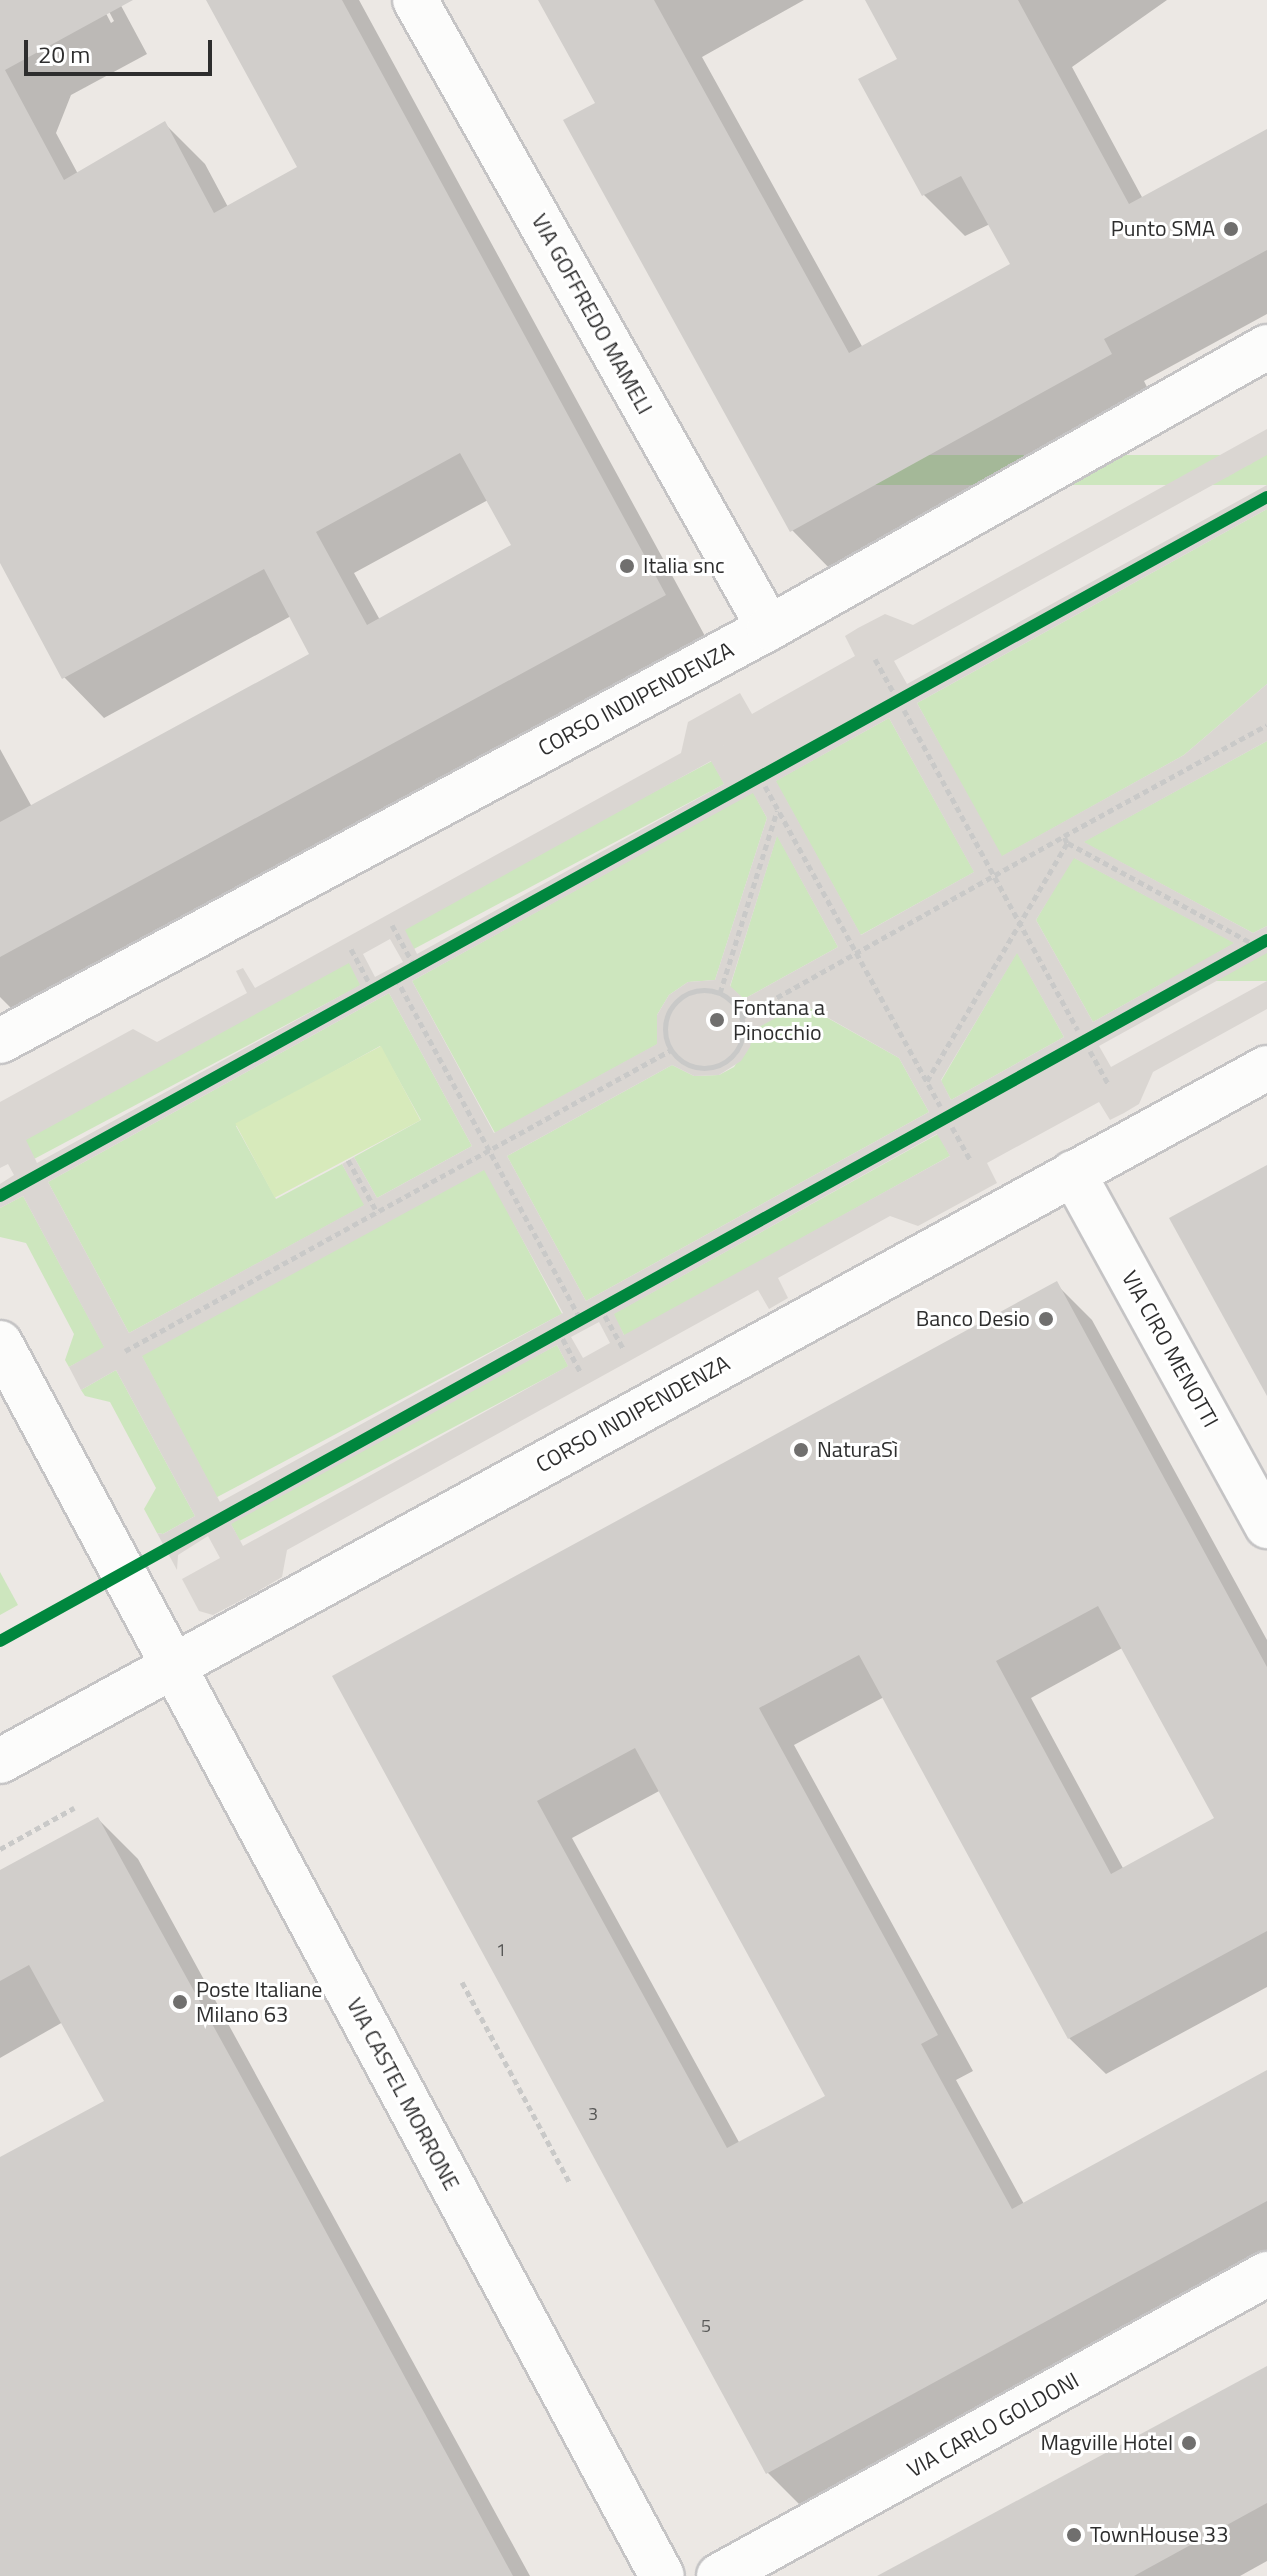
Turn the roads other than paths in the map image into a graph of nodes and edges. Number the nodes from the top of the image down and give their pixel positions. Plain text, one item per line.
1 (415, 0) edge
2 (1267, 347) edge
3 (769, 628) junction
4 (0, 1041) edge
5 (1267, 1068) edge
6 (1073, 1173) junction
7 (0, 1343) edge
8 (1267, 1526) edge
9 (172, 1666) junction
10 (0, 1761) edge
11 (1267, 2274) edge
12 (662, 2576) edge
13 (719, 2576) edge

1 - 3 street, VIA GOFFREDO MAMELI
2 - 3 street, CORSO INDIPENDENZA
3 - 4 street, CORSO INDIPENDENZA
5 - 6 street, CORSO INDIPENDENZA
6 - 8 street, VIA CIRO MENOTTI
6 - 9 street, CORSO INDIPENDENZA
7 - 9 street, VIA CASTEL MORRONE
9 - 10 street, CORSO INDIPENDENZA
9 - 12 street, VIA CASTEL MORRONE
11 - 13 street, VIA CARLO GOLDONI

